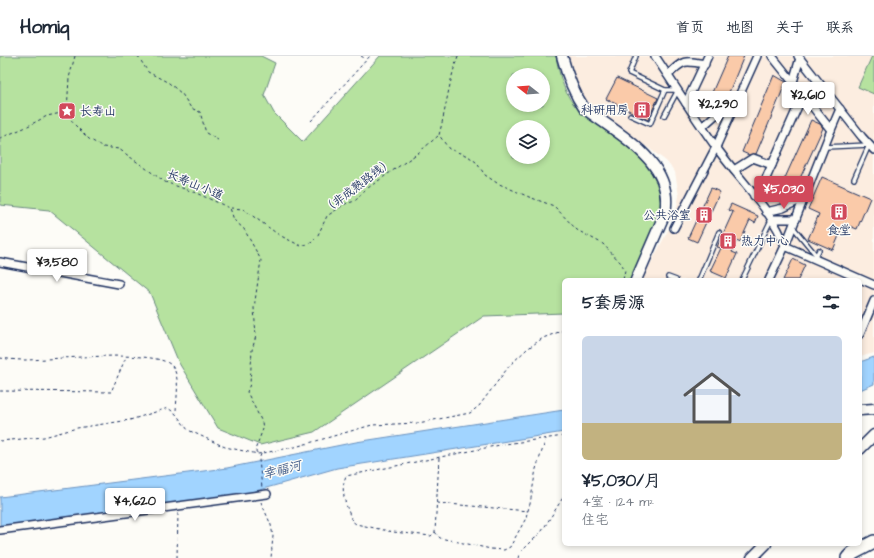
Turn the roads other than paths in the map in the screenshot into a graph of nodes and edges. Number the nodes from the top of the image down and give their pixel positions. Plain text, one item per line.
1 (562, 56) edge
2 (636, 56) edge
3 (655, 56) edge
4 (708, 56) edge
5 (756, 56) edge
6 (772, 56) edge
7 (799, 57) edge
8 (705, 64) junction
9 (668, 75) junction
10 (793, 82) junction
11 (665, 90) junction
12 (678, 90) junction
13 (803, 95) junction
14 (686, 103) junction
15 (840, 109) junction
16 (730, 114) junction
17 (630, 115) dead end
18 (664, 116) dead end
19 (702, 127) junction
20 (831, 130) junction
21 (716, 147) junction
22 (825, 147) junction
23 (871, 147) edge
24 (772, 165) junction
25 (734, 170) junction
26 (854, 179) dead end
27 (754, 196) junction
28 (804, 198) junction
29 (766, 212) junction
30 (772, 219) junction
31 (796, 219) junction
32 (793, 227) junction
33 (674, 228) dead end
34 (719, 232) dead end
35 (785, 246) junction
36 (819, 250) dead end
37 (815, 257) junction
38 (0, 262) edge
39 (637, 278) edge
40 (700, 278) edge
41 (743, 278) edge
42 (770, 278) edge
43 (859, 278) edge
44 (862, 279) edge
45 (119, 284) dead end
46 (874, 285) edge
47 (874, 301) edge
48 (862, 329) edge
49 (874, 408) edge
50 (862, 410) edge
51 (874, 435) edge
52 (862, 447) edge
53 (263, 495) road end
54 (0, 530) edge
55 (874, 535) edge
56 (862, 541) edge
57 (874, 542) edge
58 (764, 546) edge
59 (853, 546) edge
60 (752, 558) edge
61 (838, 558) edge
62 (848, 558) edge

1 - 39 street
2 - 11 lane
3 - 9 street
4 - 8 street
5 - 16 street
6 - 10 street
7 - 10 street
7 - 15 street
8 - 9 street
8 - 14 street
9 - 12 street
10 - 13 street
11 - 12 lane
11 - 17 lane
12 - 14 street
12 - 18 lane
13 - 20 street
13 - 24 street
14 - 19 street
15 - 20 street
15 - 23 street
16 - 19 street
16 - 21 street
19 - 21 street
20 - 22 street
21 - 25 street
21 - 33 street
22 - 23 lane
22 - 28 street
23 - 26 lane
24 - 25 street
24 - 27 street
25 - 27 street
27 - 29 street
28 - 29 street
28 - 31 street
29 - 30 street
30 - 31 street
30 - 35 street
30 - 41 lane
31 - 32 street
32 - 35 street
32 - 37 lane
34 - 40 lane
35 - 37 street
35 - 42 street
36 - 37 lane
37 - 43 street
38 - 45 street
44 - 46 street
47 - 48 street
49 - 50 street
51 - 52 street
53 - 54 street
55 - 56 highway
57 - 62 highway
58 - 60 street
59 - 61 highway

